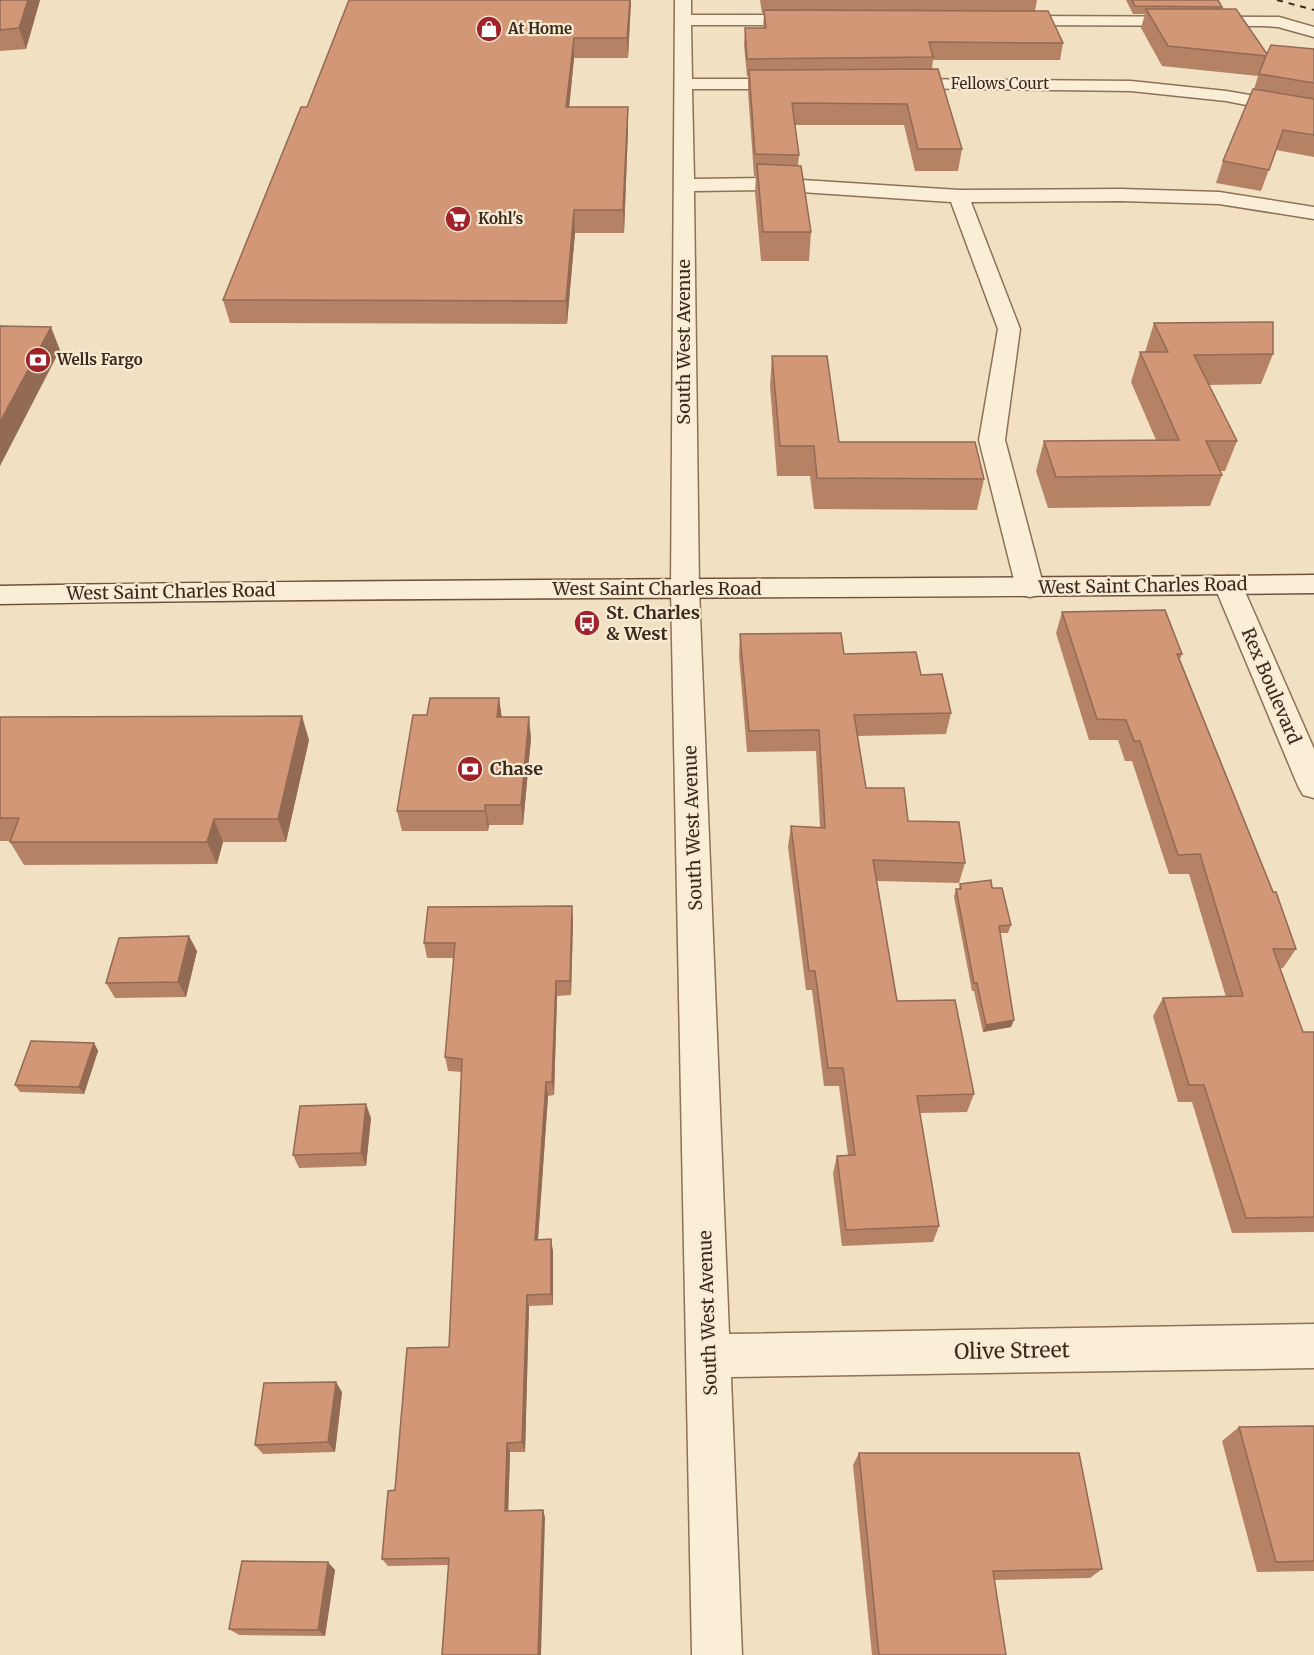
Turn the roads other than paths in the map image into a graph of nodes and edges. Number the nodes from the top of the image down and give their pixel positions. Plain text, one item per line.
1 (684, 10) edge
2 (826, 20) edge
3 (991, 21) edge
4 (1314, 32) edge
5 (684, 84) junction
6 (816, 84) edge
7 (876, 84) edge
8 (1314, 112) edge
9 (684, 185) junction
10 (959, 196) junction
11 (1314, 213) edge
12 (1314, 584) edge
13 (1228, 585) junction
14 (1030, 588) junction
15 (685, 589) junction
16 (0, 595) edge
17 (1314, 786) edge
18 (1314, 1346) edge
19 (710, 1356) junction
20 (717, 1655) edge

1 - 2 street
1 - 5 street, South West Avenue
3 - 4 street
5 - 6 street
5 - 9 street, South West Avenue
7 - 8 street, Fellows Court
9 - 10 street
9 - 15 street, South West Avenue
10 - 11 street
10 - 14 street
12 - 13 street, West Saint Charles Road
13 - 14 street, West Saint Charles Road
13 - 17 street, Rex Boulevard
14 - 15 street, West Saint Charles Road
15 - 16 street, West Saint Charles Road
15 - 19 street, South West Avenue
18 - 19 street, Olive Street
19 - 20 street, South West Avenue

